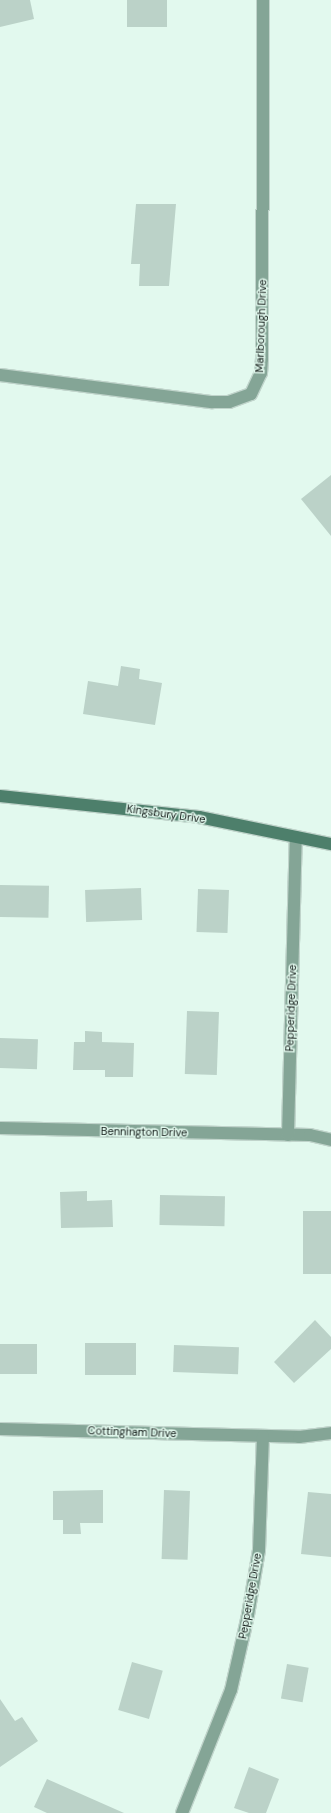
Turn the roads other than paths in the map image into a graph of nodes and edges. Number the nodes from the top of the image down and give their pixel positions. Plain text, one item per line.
1 (263, 0) edge
2 (0, 375) edge
3 (0, 796) edge
4 (296, 837) junction
5 (331, 844) edge
6 (0, 1128) edge
7 (288, 1135) junction
8 (331, 1140) edge
9 (0, 1429) edge
10 (331, 1434) edge
11 (263, 1436) junction
12 (182, 1813) edge

1 - 2 street, Marlborough Drive
3 - 4 street, Kingsbury Drive
4 - 5 street, Kingsbury Drive
4 - 7 street, Pepperidge Drive
6 - 7 street, Bennington Drive
7 - 8 street
9 - 11 street, Cottingham Drive
10 - 11 street
11 - 12 street, Pepperidge Drive

